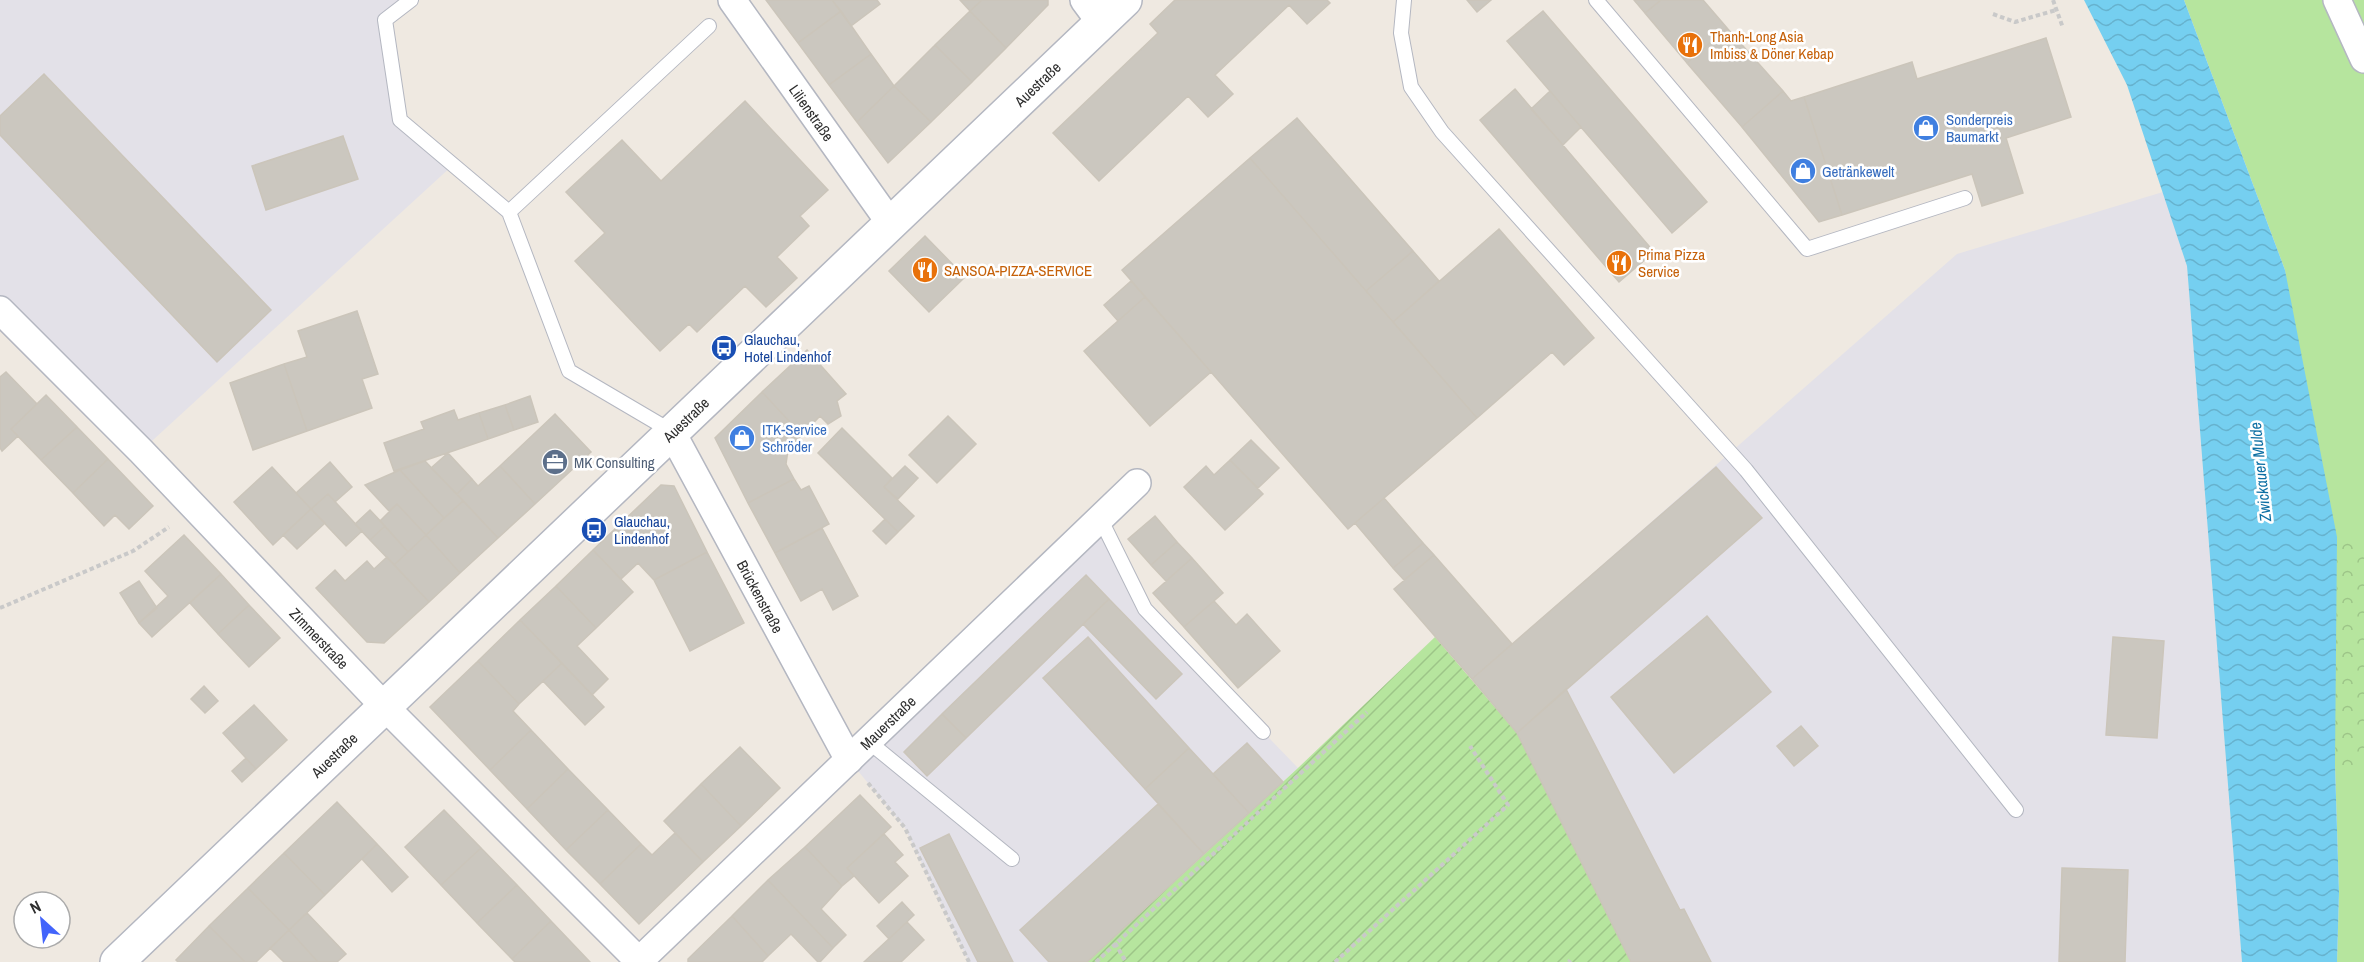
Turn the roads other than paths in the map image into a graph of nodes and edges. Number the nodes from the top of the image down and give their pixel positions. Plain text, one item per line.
1 (411, 0) edge
2 (732, 0) edge
3 (1125, 0) edge
4 (1404, 0) edge
5 (1596, 0) edge
6 (2337, 0) edge
7 (1092, 12) edge
8 (709, 26) dead end
9 (2364, 59) edge
10 (1965, 198) dead end
11 (509, 212) junction
12 (891, 224) junction
13 (0, 310) edge
14 (671, 431) junction
15 (1137, 483) dead end
16 (1101, 520) junction
17 (384, 706) junction
18 (1263, 732) dead end
19 (859, 751) junction
20 (2016, 810) dead end
21 (1012, 859) dead end
22 (117, 962) edge
23 (639, 962) edge

1 - 11 lane
2 - 12 street, Lilienstraße
3 - 7 street, Auestraße
4 - 20 lane
5 - 10 lane
6 - 9 street
7 - 12 street, Auestraße
8 - 11 lane
11 - 14 lane
12 - 14 street, Auestraße
13 - 17 street, Zimmerstraße
14 - 17 street, Auestraße
14 - 19 street, Brückenstraße
15 - 16 street, Mauerstraße
16 - 18 lane
16 - 19 street, Mauerstraße
17 - 22 street, Auestraße
17 - 23 street, Zimmerstraße
19 - 21 lane
19 - 23 street, Mauerstraße

